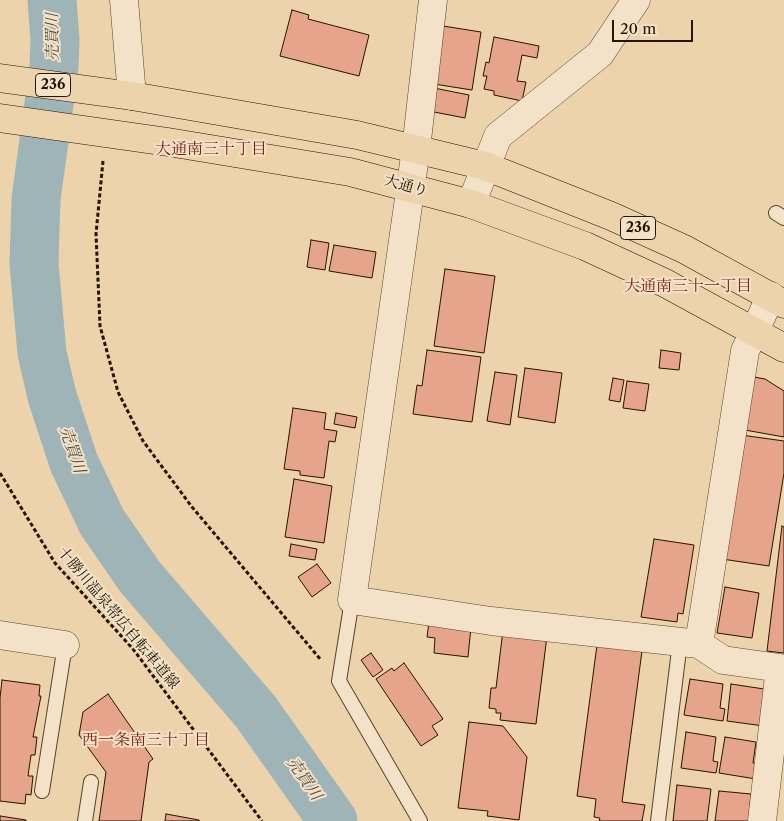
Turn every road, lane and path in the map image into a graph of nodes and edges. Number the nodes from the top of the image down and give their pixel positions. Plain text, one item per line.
1 (124, 0) edge
2 (433, 0) edge
3 (636, 0) edge
4 (0, 78) edge
5 (119, 94) junction
6 (0, 118) edge
7 (101, 142) junction
8 (416, 148) junction
9 (485, 166) junction
10 (410, 187) junction
11 (472, 204) junction
12 (777, 300) edge
13 (754, 331) junction
14 (784, 348) edge
15 (0, 473) edge
16 (352, 600) junction
17 (0, 635) edge
18 (690, 643) junction
19 (65, 645) joint
20 (339, 681) junction
21 (91, 782) dead end
22 (42, 791) dead end
23 (85, 821) edge
24 (262, 821) edge
25 (420, 821) edge
26 (658, 821) edge
27 (762, 821) edge

1 - 5 street
2 - 8 street
3 - 9 street
4 - 5 highway, 236
5 - 8 highway, 236
6 - 7 highway, 大通り / 236
7 - 10 highway, 大通り / 236
7 - 20 path
8 - 9 highway, 236
8 - 10 street
9 - 11 street
9 - 12 highway, 236
10 - 11 highway, 大通り / 236
10 - 16 street
11 - 13 highway, 大通り / 236
12 - 13 street
13 - 14 highway, 大通り / 236
13 - 18 street
15 - 24 path, 十勝川温泉帯広自転車道線
16 - 18 street
16 - 20 lane
17 - 19 street
18 - 26 lane
18 - 27 street
19 - 22 lane
20 - 25 lane
21 - 23 lane

